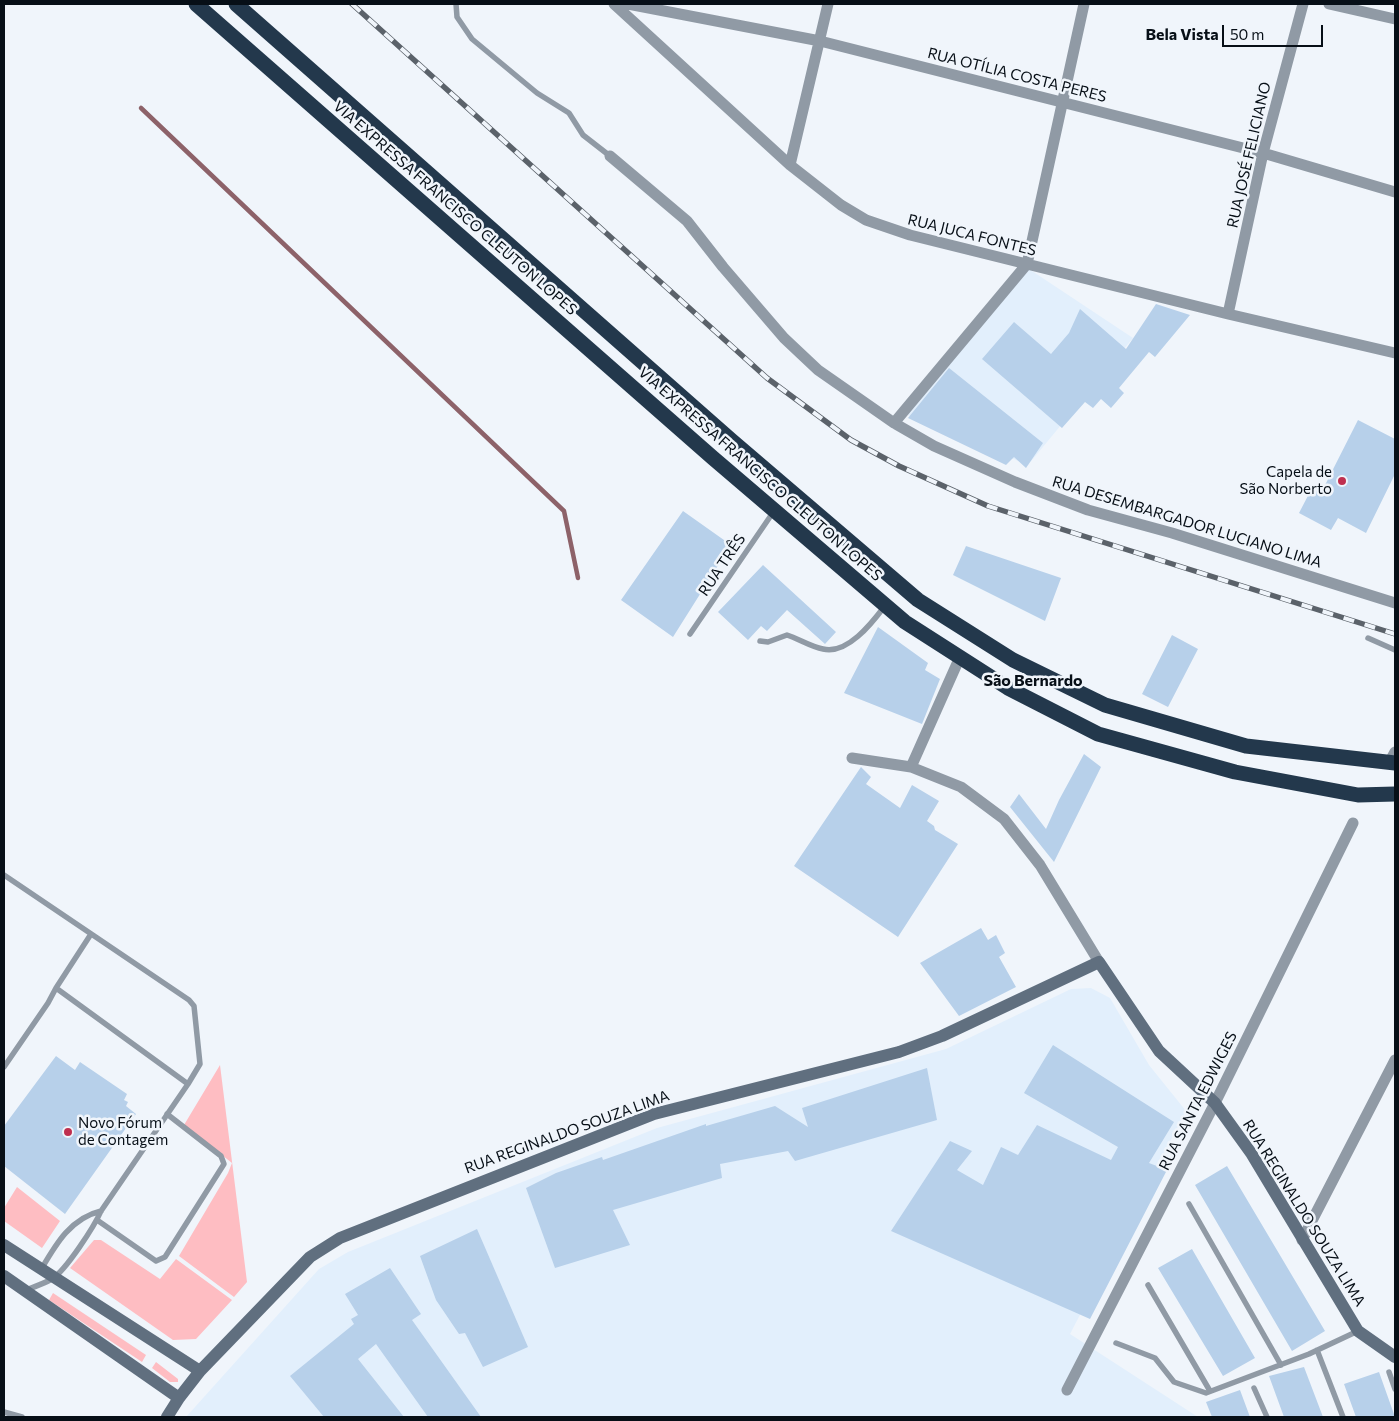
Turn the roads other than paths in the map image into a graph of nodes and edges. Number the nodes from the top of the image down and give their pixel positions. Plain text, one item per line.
1 (196, 4) edge
2 (236, 4) edge
3 (456, 4) edge
4 (614, 4) edge
5 (628, 4) edge
6 (828, 4) edge
7 (1084, 4) edge
8 (1302, 4) edge
9 (1329, 4) edge
10 (1395, 19) edge
11 (820, 41) junction
12 (1063, 102) junction
13 (1263, 152) junction
14 (610, 156) joint
15 (790, 165) junction
16 (1395, 192) edge
17 (1027, 264) junction
18 (1228, 314) junction
19 (1395, 353) edge
20 (894, 423) junction
21 (775, 510) junction
22 (1395, 604) edge
23 (885, 605) junction
24 (690, 634) dead end
25 (1368, 638) dead end
26 (760, 640) dead end
27 (1395, 650) edge
28 (960, 658) junction
29 (852, 758) dead end
30 (1393, 759) edge
31 (911, 767) junction
32 (1395, 794) edge
33 (1353, 823) dead end
34 (4, 875) edge
35 (91, 934) junction
36 (1099, 962) junction
37 (56, 988) junction
38 (1395, 1060) edge
39 (4, 1067) edge
40 (188, 1084) junction
41 (1215, 1103) junction
42 (167, 1114) junction
43 (1189, 1204) dead end
44 (101, 1211) junction
45 (97, 1220) junction
46 (1302, 1240) junction
47 (4, 1245) edge
48 (41, 1270) junction
49 (4, 1276) edge
50 (53, 1278) junction
51 (1148, 1284) dead end
52 (24, 1290) junction
53 (1358, 1331) junction
54 (1116, 1344) dead end
55 (1317, 1350) junction
56 (1395, 1356) edge
57 (1281, 1364) junction
58 (200, 1371) junction
59 (1389, 1372) dead end
60 (1254, 1388) dead end
61 (1395, 1389) edge
62 (1067, 1390) dead end
63 (1210, 1391) junction
64 (179, 1398) junction
65 (4, 1412) edge
66 (22, 1417) edge
67 (167, 1417) edge
68 (1267, 1417) edge
69 (1343, 1417) edge

1 - 21 highway, VIA EXPRESSA FRANCISCO CLEUTON LOPES
2 - 30 highway, VIA EXPRESSA FRANCISCO CLEUTON LOPES
3 - 14 lane
4 - 15 street, RUA JUCA FONTES
5 - 11 street, RUA OTÍLIA COSTA PERES
6 - 11 street
7 - 12 street
8 - 13 street, RUA JOSÉ FELICIANO
9 - 10 street
11 - 12 street, RUA OTÍLIA COSTA PERES
11 - 15 street
12 - 13 street, RUA OTÍLIA COSTA PERES
12 - 17 street
13 - 16 street, RUA OTÍLIA COSTA PERES
13 - 18 street, RUA JOSÉ FELICIANO
14 - 20 street, RUA DESEMBARGADOR LUCIANO LIMA
15 - 17 street, RUA JUCA FONTES
17 - 18 street, RUA JUCA FONTES
17 - 20 street
18 - 19 street, RUA JUCA FONTES
20 - 22 street, RUA DESEMBARGADOR LUCIANO LIMA
21 - 23 highway, VIA EXPRESSA FRANCISCO CLEUTON LOPES
21 - 24 lane, RUA TRÊS
23 - 26 lane
23 - 28 highway, VIA EXPRESSA FRANCISCO CLEUTON LOPES
25 - 27 lane
28 - 31 street
28 - 32 highway, VIA EXPRESSA FRANCISCO CLEUTON LOPES
29 - 31 street, RUA REGINALDO SOUZA LIMA
31 - 36 street, RUA REGINALDO SOUZA LIMA
33 - 41 street, RUA SANTA EDWIGES
34 - 35 lane
35 - 37 lane
35 - 40 lane
36 - 41 street, RUA REGINALDO SOUZA LIMA
36 - 58 street, RUA REGINALDO SOUZA LIMA
37 - 39 lane
37 - 40 lane
38 - 46 street
40 - 42 lane
41 - 46 street, RUA REGINALDO SOUZA LIMA
41 - 62 street, RUA SANTA EDWIGES
42 - 44 lane
42 - 45 lane
43 - 57 lane
44 - 45 lane
44 - 48 lane
45 - 50 lane
46 - 53 street, RUA REGINALDO SOUZA LIMA
47 - 48 street
48 - 50 street
49 - 52 street
50 - 52 lane
50 - 58 street
51 - 63 lane
52 - 64 street
53 - 55 lane
53 - 56 street, RUA REGINALDO SOUZA LIMA
54 - 63 lane
55 - 57 lane
55 - 69 lane
57 - 63 lane
58 - 64 street, RUA REGINALDO SOUZA LIMA
59 - 61 lane
60 - 68 lane
64 - 67 street, RUA REGINALDO SOUZA LIMA
65 - 66 lane

